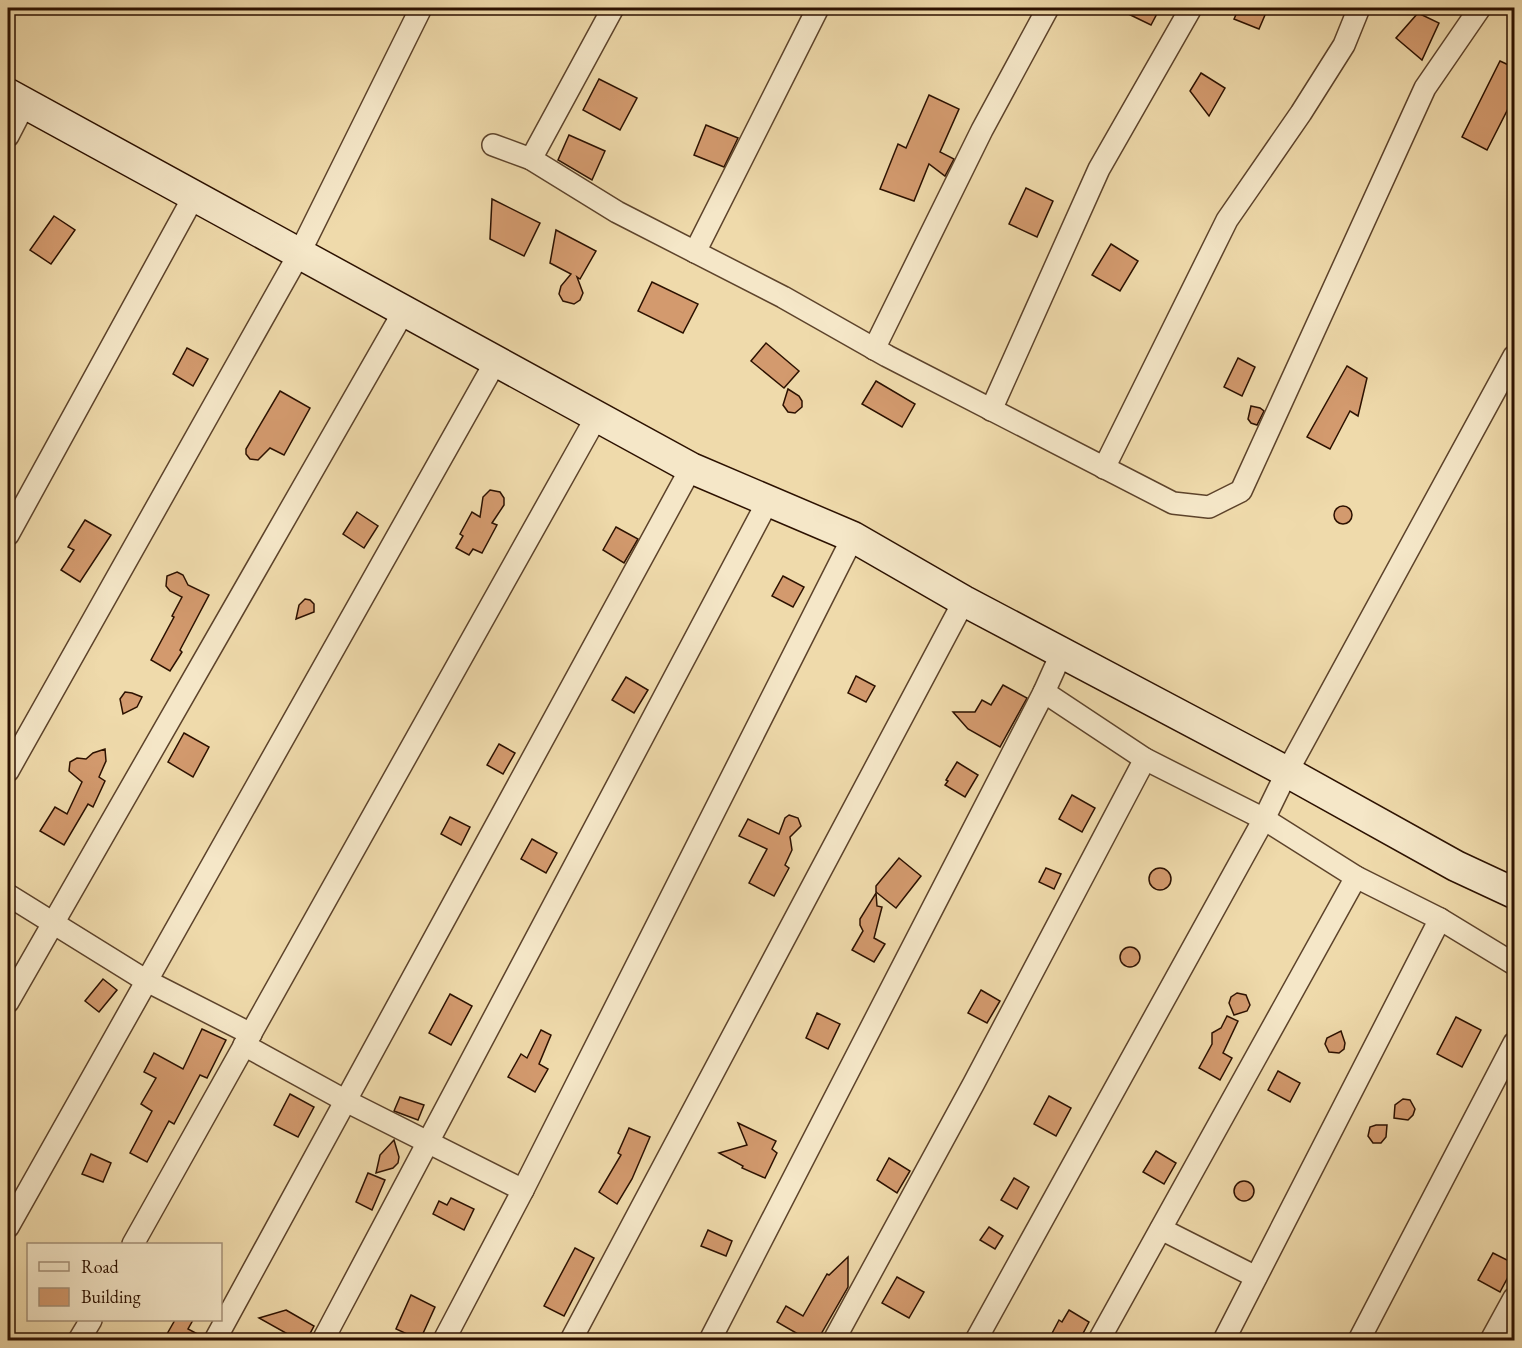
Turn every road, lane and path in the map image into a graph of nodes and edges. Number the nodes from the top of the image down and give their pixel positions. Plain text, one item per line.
1 (421, 8) edge
2 (613, 8) edge
3 (818, 8) edge
4 (1048, 8) edge
5 (1191, 8) edge
6 (1359, 8) edge
7 (1480, 8) edge
8 (16, 98) edge
9 (8, 136) edge
10 (493, 145) dead end
11 (531, 159) junction
12 (194, 196) junction
13 (695, 252) junction
14 (299, 254) junction
15 (404, 311) junction
16 (874, 349) junction
17 (1515, 356) edge
18 (496, 361) junction
19 (991, 410) junction
20 (597, 416) junction
21 (691, 468) junction
22 (1104, 468) junction
23 (768, 501) junction
24 (8, 535) edge
25 (853, 537) junction
26 (964, 601) junction
27 (1062, 652) junction
28 (1044, 692) junction
29 (1145, 759) junction
30 (8, 771) edge
31 (1287, 772) junction
32 (1264, 819) junction
33 (1356, 877) junction
34 (1515, 892) edge
35 (8, 896) edge
36 (1440, 919) junction
37 (52, 924) junction
38 (1515, 964) edge
39 (145, 980) junction
40 (8, 1002) edge
41 (248, 1040) junction
42 (1515, 1043) edge
43 (346, 1101) junction
44 (427, 1143) junction
45 (523, 1190) junction
46 (8, 1227) edge
47 (1161, 1229) junction
48 (134, 1243) edge
49 (1256, 1277) junction
50 (1515, 1298) edge
51 (90, 1321) edge
52 (79, 1341) edge
53 (214, 1341) edge
54 (323, 1341) edge
55 (444, 1341) edge
56 (572, 1341) edge
57 (710, 1341) edge
58 (834, 1341) edge
59 (976, 1341) edge
60 (1099, 1341) edge
61 (1224, 1341) edge
62 (1359, 1341) edge
63 (1491, 1341) edge

1 - 14 street
2 - 11 street
3 - 13 street
4 - 16 street
5 - 19 street
6 - 22 street
7 - 22 street
8 - 9 street
8 - 12 street
10 - 11 street
11 - 13 street
12 - 14 street
12 - 24 street
13 - 16 street
14 - 15 street
14 - 30 street
15 - 18 street
15 - 37 street
16 - 19 street
17 - 31 street
18 - 20 street
18 - 39 street
19 - 22 street
20 - 21 street
20 - 41 street
21 - 23 street
21 - 43 street
23 - 25 street
23 - 44 street
25 - 26 street
25 - 45 street
26 - 27 street
26 - 56 street
27 - 28 street
27 - 31 street
28 - 29 street
28 - 57 street
29 - 32 street
29 - 58 street
31 - 32 street
31 - 34 street
32 - 33 street
32 - 59 street
33 - 36 street
33 - 47 street
35 - 37 street
36 - 38 street
36 - 49 street
37 - 39 street
37 - 40 street
39 - 41 street
39 - 46 street
41 - 43 street
41 - 48 street
42 - 62 street
43 - 44 street
43 - 53 street
44 - 45 street
44 - 54 street
45 - 55 street
47 - 49 street
47 - 60 street
49 - 61 street
50 - 63 street
51 - 52 street

